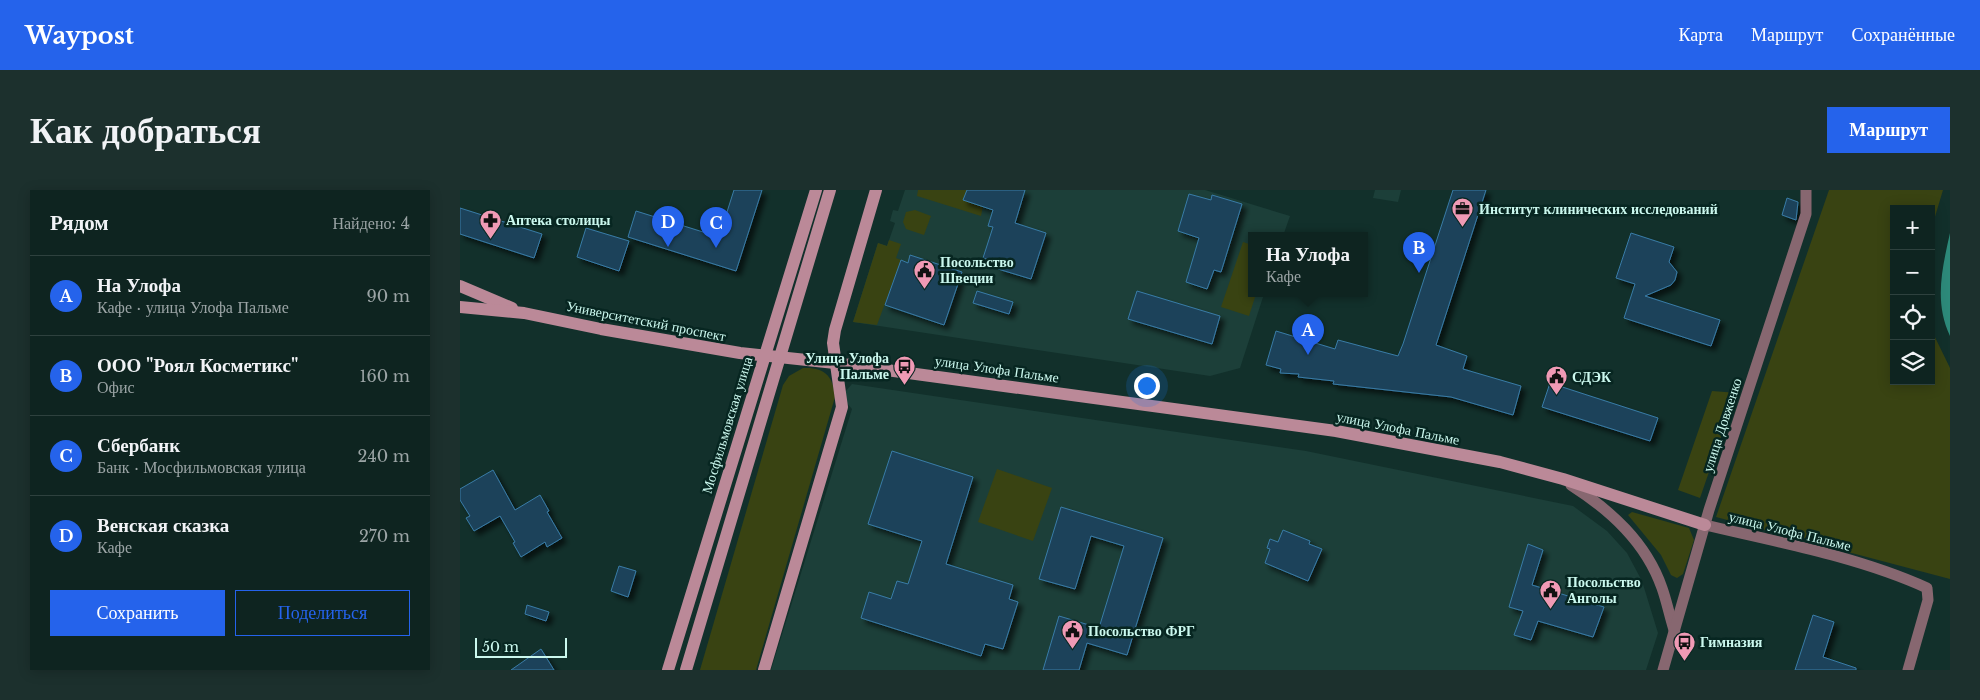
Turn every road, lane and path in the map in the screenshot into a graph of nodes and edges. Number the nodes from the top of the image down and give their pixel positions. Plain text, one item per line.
1 (816, 190) edge
2 (830, 190) edge
3 (876, 190) edge
4 (1806, 190) edge
5 (460, 286) edge
6 (460, 307) edge
7 (524, 313) junction
8 (764, 356) junction
9 (780, 357) junction
10 (835, 363) junction
11 (1563, 479) junction
12 (1705, 525) junction
13 (1675, 634) junction
14 (668, 670) edge
15 (686, 670) edge
16 (764, 670) edge
17 (1663, 670) edge
18 (1908, 670) edge

1 - 8 street, Мосфильмовская улица
2 - 9 street
3 - 10 street
4 - 12 street, улица Довженко
5 - 7 street, Университетский проспект
6 - 7 street, Университетский проспект
7 - 8 street, Университетский проспект
8 - 9 street, улица Улофа Пальме
8 - 14 street, Мосфильмовская улица
9 - 10 street, улица Улофа Пальме
9 - 15 street
10 - 11 street, улица Улофа Пальме
10 - 16 street
11 - 12 street, улица Улофа Пальме
11 - 13 street
12 - 13 street, улица Довженко
12 - 18 street, улица Улофа Пальме
13 - 17 street, улица Довженко

